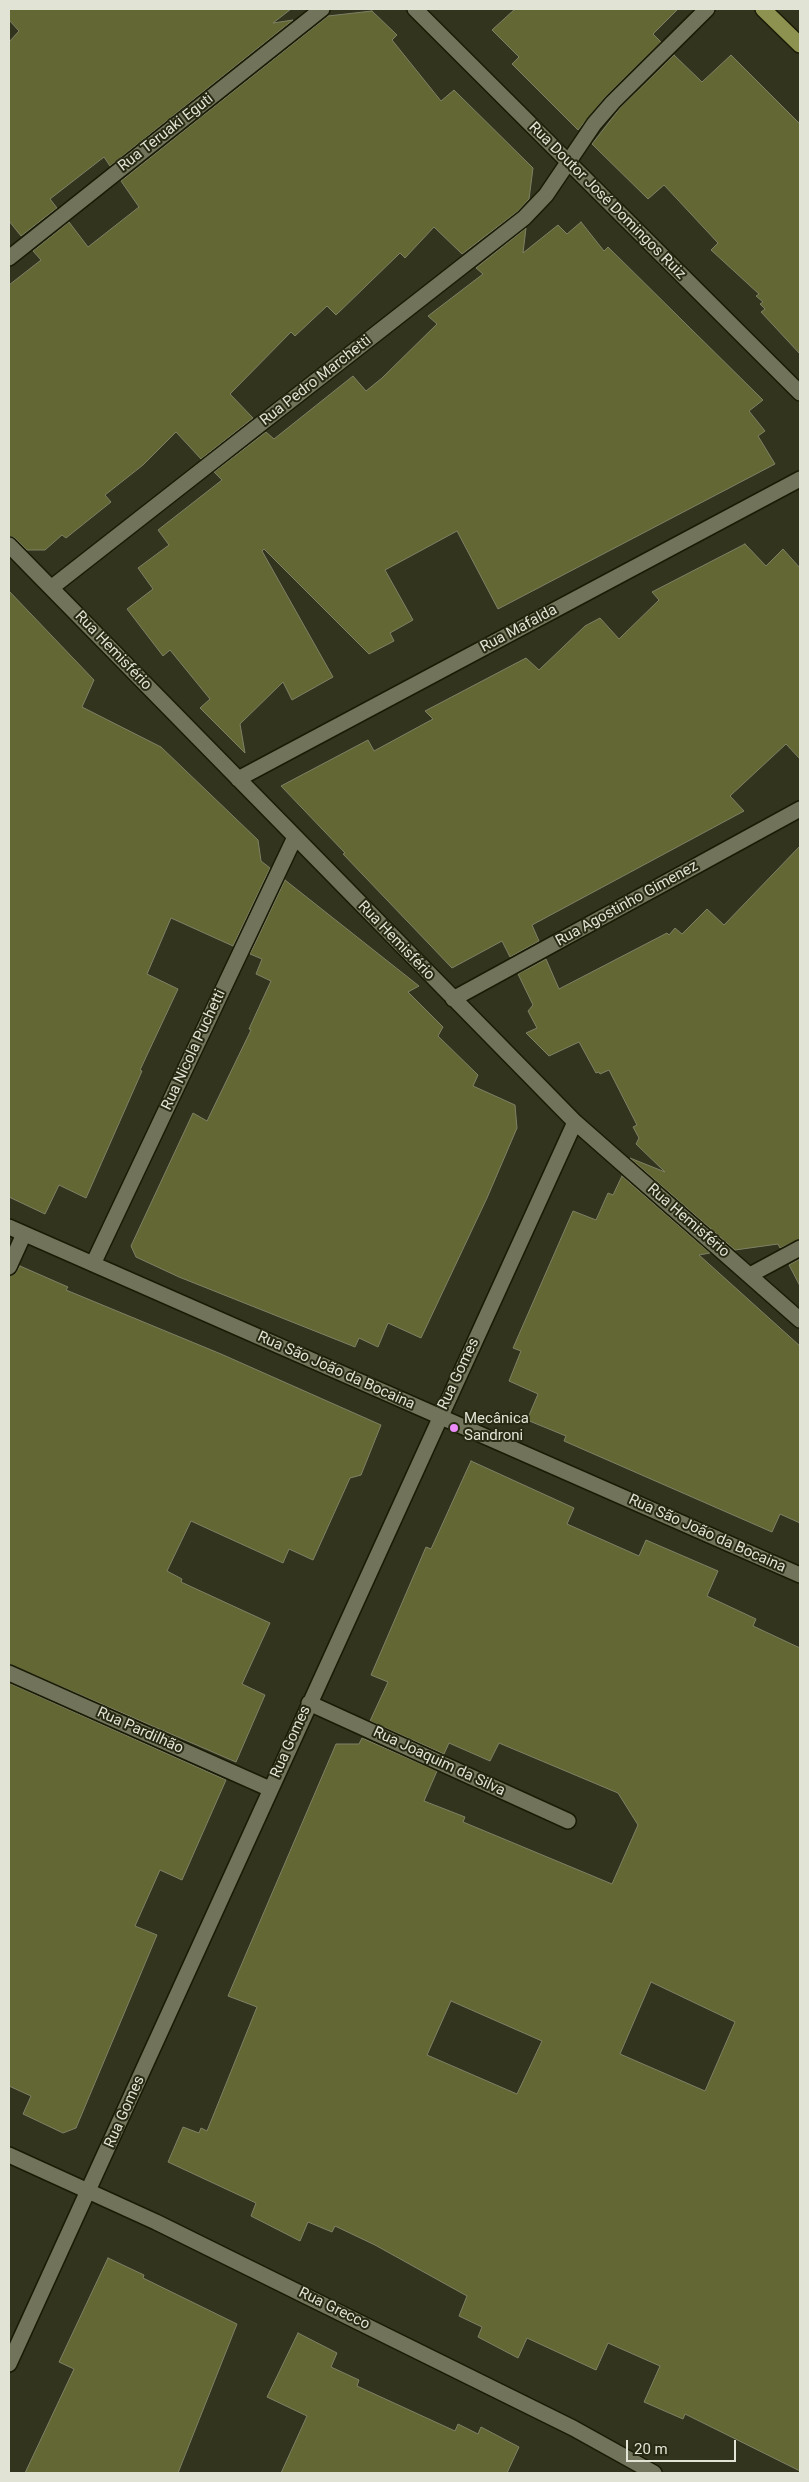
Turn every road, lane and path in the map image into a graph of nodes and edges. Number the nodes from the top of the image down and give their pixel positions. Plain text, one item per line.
1 (322, 9) edge
2 (414, 9) edge
3 (707, 9) edge
4 (763, 9) edge
5 (800, 44) edge
6 (568, 162) junction
7 (9, 258) edge
8 (800, 393) edge
9 (800, 479) edge
10 (9, 545) edge
11 (51, 588) junction
12 (238, 779) junction
13 (800, 809) edge
14 (295, 836) junction
15 (453, 999) junction
16 (575, 1122) junction
17 (9, 1227) edge
18 (24, 1234) junction
19 (800, 1248) edge
20 (93, 1264) junction
21 (9, 1267) edge
22 (750, 1275) junction
23 (800, 1320) edge
24 (439, 1416) junction
25 (800, 1575) edge
26 (9, 1673) edge
27 (309, 1703) junction
28 (270, 1789) junction
29 (568, 1821) dead end
30 (9, 2155) edge
31 (89, 2191) junction
32 (9, 2364) edge
33 (647, 2471) edge

1 - 7 street, Rua Teruaki Eguti
2 - 6 street, Rua Doutor José Domingos Ruiz
3 - 6 street, Rua Pedro Marchetti
4 - 5 main road
6 - 8 street, Rua Doutor José Domingos Ruiz
6 - 11 street, Rua Pedro Marchetti
9 - 12 street, Rua Mafalda
10 - 11 street, Rua Hemisfério
11 - 12 street, Rua Hemisfério
12 - 14 street, Rua Hemisfério
13 - 15 street, Rua Agostinho Gimenez
14 - 15 street, Rua Hemisfério
14 - 20 street, Rua Nicola Puchetti
15 - 16 street, Rua Hemisfério
16 - 22 street, Rua Hemisfério
16 - 24 street, Rua Gomes
17 - 18 street, Rua São João da Bocaina
18 - 20 street, Rua São João da Bocaina
18 - 21 street
19 - 22 street
20 - 24 street, Rua São João da Bocaina
22 - 23 street, Rua Hemisfério
24 - 25 street, Rua São João da Bocaina
24 - 27 street, Rua Gomes
26 - 28 street, Rua Pardilhão
27 - 28 street, Rua Gomes
27 - 29 street, Rua Joaquim da Silva
28 - 31 street, Rua Gomes
30 - 31 street, Rua Grecco
31 - 32 street, Rua Gomes
31 - 33 street, Rua Grecco

